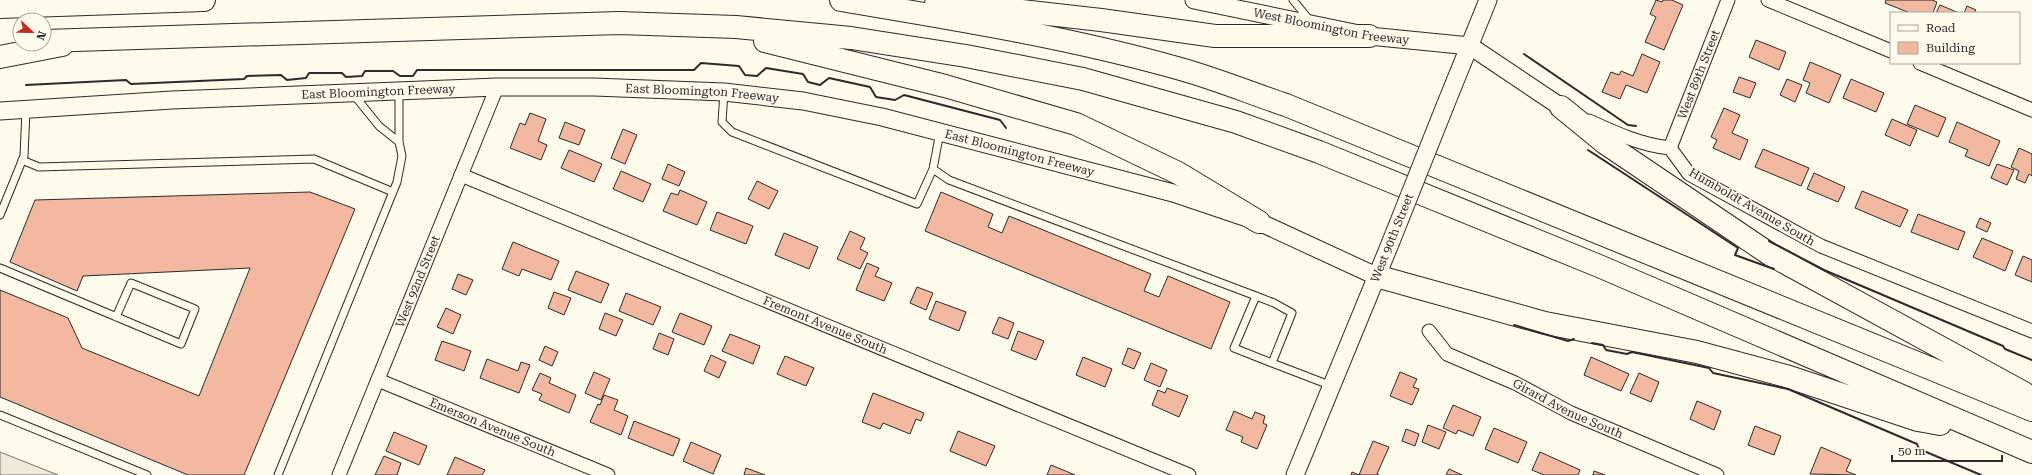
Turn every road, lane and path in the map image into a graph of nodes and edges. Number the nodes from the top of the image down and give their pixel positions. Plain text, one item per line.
1 (204, 0) edge
2 (841, 0) edge
3 (874, 0) edge
4 (1194, 0) edge
5 (1293, 0) edge
6 (1488, 0) edge
7 (1728, 0) edge
8 (1768, 0) edge
9 (0, 7) edge
10 (1313, 25) junction
11 (705, 26) junction
12 (1369, 36) junction
13 (84, 40) junction
14 (52, 41) edge
15 (12, 42) edge
16 (0, 43) edge
17 (1470, 46) junction
18 (1890, 51) edge
19 (0, 57) edge
20 (1922, 64) edge
21 (497, 87) junction
22 (399, 91) junction
23 (724, 92) junction
24 (352, 93) junction
25 (1561, 107) junction
26 (26, 110) junction
27 (2032, 110) edge
28 (0, 111) edge
29 (940, 132) junction
30 (399, 142) junction
31 (1670, 148) junction
32 (22, 160) junction
33 (933, 169) junction
34 (462, 175) junction
35 (393, 192) junction
36 (0, 215) edge
37 (1259, 222) junction
38 (0, 268) edge
39 (1376, 276) junction
40 (1256, 296) junction
41 (116, 317) junction
42 (1429, 330) dead end
43 (2032, 331) edge
44 (1272, 363) junction
45 (378, 380) junction
46 (1332, 386) junction
47 (2032, 398) edge
48 (2032, 410) edge
49 (0, 415) edge
50 (1982, 432) junction
51 (2032, 452) edge
52 (147, 475) edge
53 (278, 475) edge
54 (339, 475) edge
55 (608, 475) edge
56 (1189, 475) edge
57 (1295, 475) edge
58 (1717, 475) edge

1 - 9 highway
2 - 48 highway
3 - 12 highway
4 - 10 street, West Bloomington Freeway
5 - 10 lane
6 - 17 street, West 90th Street
7 - 31 street, West 89th Street
8 - 18 street
10 - 12 street, West Bloomington Freeway
11 - 13 highway
11 - 37 highway
11 - 50 highway
12 - 17 street, West Bloomington Freeway
13 - 14 highway
13 - 19 highway
15 - 16 highway
17 - 25 street
17 - 39 street, West 90th Street, bridge
20 - 27 street
21 - 22 street, East Bloomington Freeway
21 - 23 street, East Bloomington Freeway
21 - 34 street, West 92nd Street
22 - 24 street, East Bloomington Freeway
22 - 30 lane
23 - 29 street, East Bloomington Freeway
23 - 33 lane
24 - 26 street, East Bloomington Freeway
24 - 30 lane
25 - 31 street
25 - 47 highway
26 - 28 street, East Bloomington Freeway
26 - 32 lane
29 - 33 lane
29 - 37 street, East Bloomington Freeway
30 - 35 lane
31 - 43 street, Humboldt Avenue South
32 - 35 lane
32 - 36 lane
33 - 40 lane
34 - 45 street, West 92nd Street
34 - 56 street, Fremont Avenue South
35 - 53 lane
37 - 39 street, East Bloomington Freeway
38 - 41 lane
39 - 46 street, West 90th Street
39 - 50 highway
40 - 44 lane
40 - 44 lane
41 - 41 lane
42 - 58 street, Girard Avenue South
44 - 46 lane
45 - 54 street, West 92nd Street
45 - 55 street, Emerson Avenue South
46 - 57 street, West 90th Street
49 - 52 lane
50 - 51 highway

